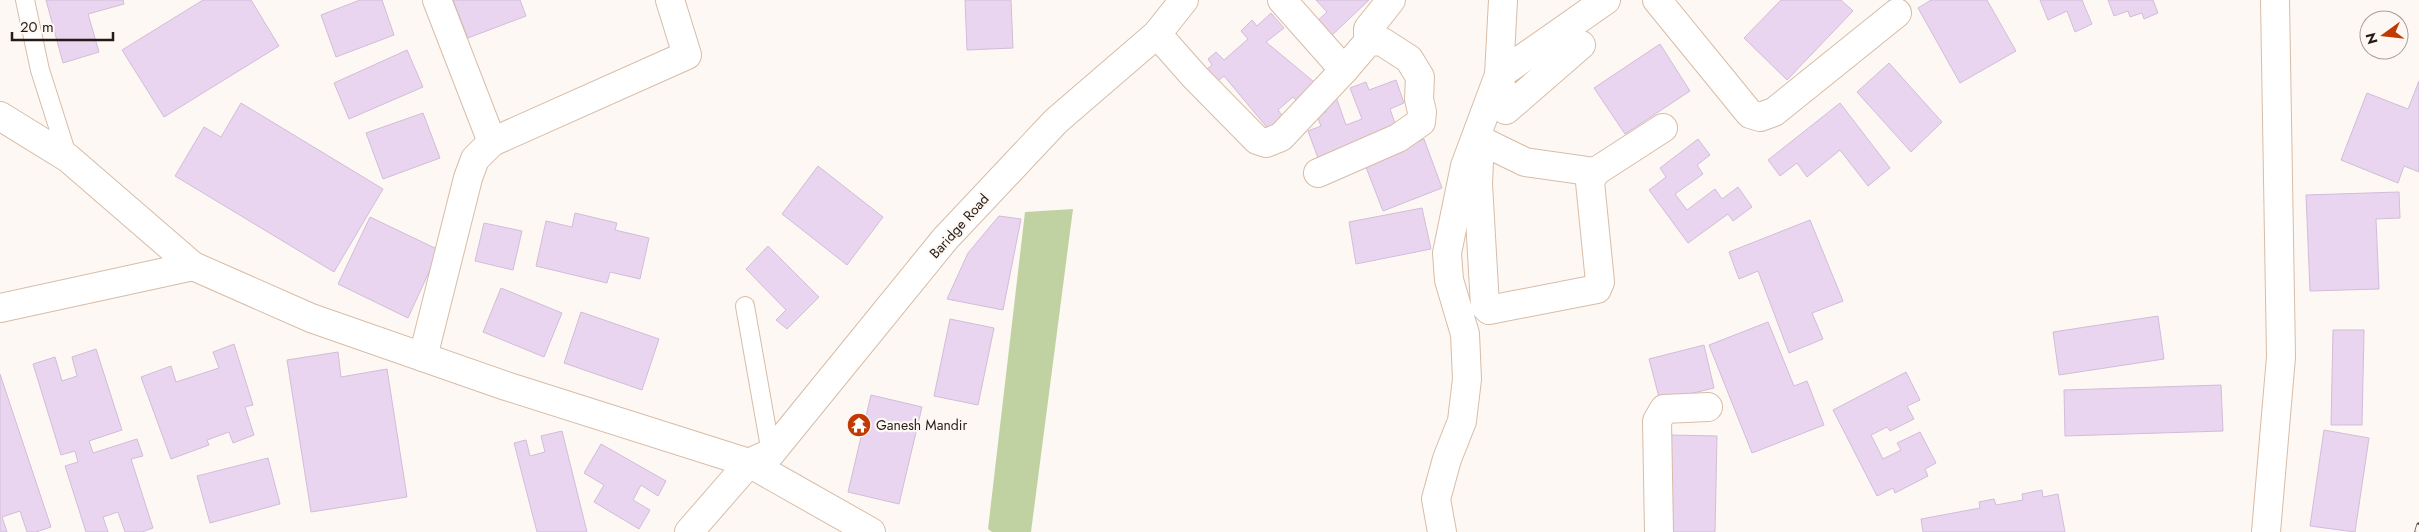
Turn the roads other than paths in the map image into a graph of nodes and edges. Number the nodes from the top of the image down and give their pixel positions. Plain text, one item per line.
1 (25, 0) edge
2 (437, 0) edge
3 (670, 0) edge
4 (1183, 0) edge
5 (1282, 0) edge
6 (1391, 0) edge
7 (1503, 0) edge
8 (1606, 0) edge
9 (1657, 0) edge
10 (2276, 0) edge
11 (1897, 13) dead end
12 (1158, 34) junction
13 (1368, 42) junction
14 (1580, 45) dead end
15 (1344, 70) junction
16 (1499, 75) junction
17 (1506, 110) junction
18 (0, 116) edge
19 (1663, 128) dead end
20 (492, 142) junction
21 (1486, 143) junction
22 (68, 158) junction
23 (1595, 172) junction
24 (1318, 173) dead end
25 (193, 266) junction
26 (1485, 299) junction
27 (1456, 303) junction
28 (745, 306) dead end
29 (0, 308) edge
30 (423, 357) junction
31 (1708, 408) dead end
32 (760, 458) junction
33 (689, 532) edge
34 (870, 532) edge
35 (1442, 532) edge
36 (1658, 532) edge
37 (2266, 532) edge

1 - 22 lane
2 - 20 street
3 - 20 street
4 - 12 street, Baridge Road
5 - 15 street
6 - 13 street
7 - 16 street
8 - 16 street
9 - 11 street
10 - 37 street
12 - 15 street
12 - 32 street, Baridge Road
13 - 15 street
13 - 24 street
14 - 17 street
16 - 17 street
16 - 27 street
17 - 21 street
18 - 22 street
19 - 23 street
20 - 30 street
21 - 23 street
21 - 26 street
22 - 25 street
23 - 26 street
25 - 29 street
25 - 30 street
26 - 27 street
27 - 35 street
28 - 32 lane
30 - 32 street
31 - 36 street
32 - 33 street, Baridge Road
32 - 34 street

